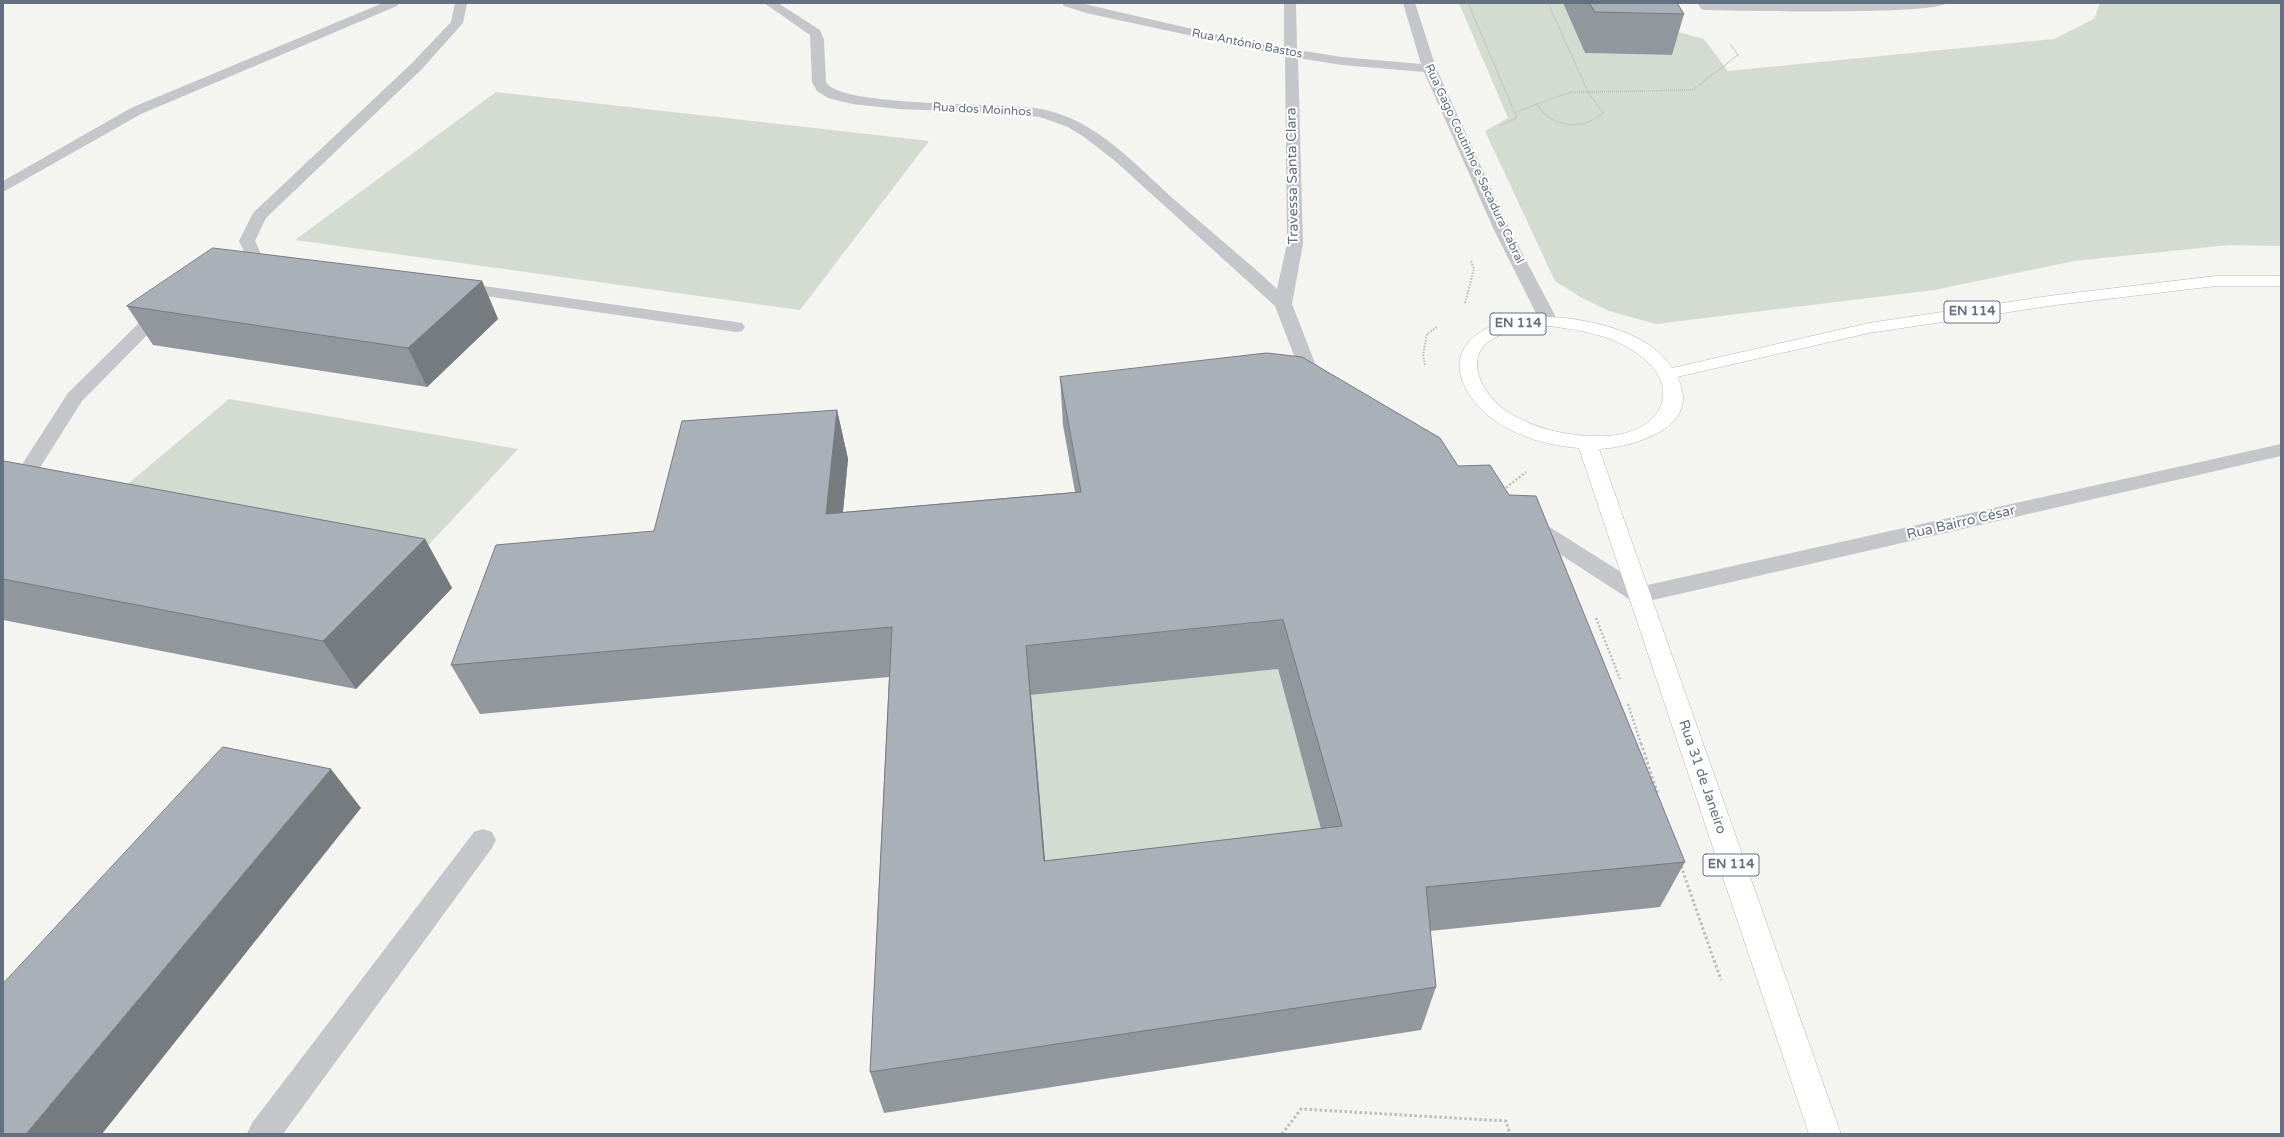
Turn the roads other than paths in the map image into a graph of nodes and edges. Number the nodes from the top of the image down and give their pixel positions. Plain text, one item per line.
1 (393, 3) edge
2 (461, 3) edge
3 (770, 3) edge
4 (1068, 3) edge
5 (1290, 3) edge
6 (1409, 3) edge
7 (1940, 3) edge
8 (1704, 4) edge
9 (1290, 53) junction
10 (1429, 68) junction
11 (3, 187) edge
12 (294, 264) edge
13 (2281, 281) edge
14 (444, 285) edge
15 (175, 299) edge
16 (1284, 304) junction
17 (1549, 321) junction
18 (736, 327) dead end
19 (1668, 374) junction
20 (1330, 392) edge
21 (1587, 442) junction
22 (2281, 450) edge
23 (3, 504) edge
24 (1510, 512) edge
25 (1640, 595) junction
26 (482, 840) dead end
27 (264, 1134) edge
28 (1826, 1134) edge

1 - 11 street
2 - 12 street
3 - 16 street, Rua dos Moinhos
4 - 9 street, Rua António Bastos
5 - 9 street, Travessa Santa Clara
6 - 10 street, Rua Gago Coutinho e Sacadura Cabral
7 - 8 street
9 - 10 street, Rua António Bastos
9 - 16 street, Travessa Santa Clara
10 - 17 street, Rua Gago Coutinho e Sacadura Cabral
13 - 19 main road, EN 114
14 - 18 street
15 - 23 street
16 - 20 street
17 - 19 main road, EN 114
17 - 21 main road, EN 114
19 - 21 main road, EN 114
21 - 25 main road, Rua 31 de Janeiro / EN 114
22 - 25 street, Rua Bairro César
24 - 25 street
25 - 28 main road, Rua 31 de Janeiro / EN 114
26 - 27 street

